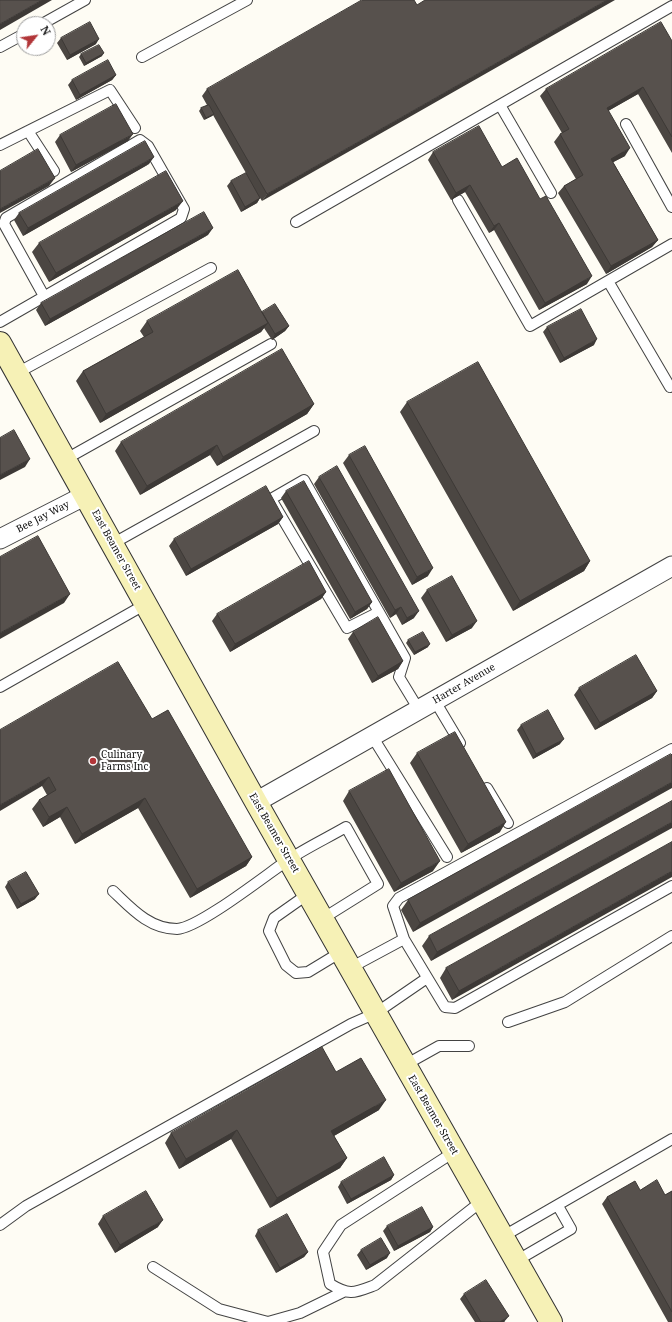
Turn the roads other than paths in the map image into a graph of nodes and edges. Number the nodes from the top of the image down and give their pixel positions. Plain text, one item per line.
1 (85, 0) edge
2 (247, 0) edge
3 (672, 6) edge
4 (56, 16) edge
5 (16, 38) edge
6 (0, 47) edge
7 (142, 57) dead end
8 (500, 105) junction
9 (626, 124) dead end
10 (135, 128) dead end
11 (28, 131) junction
12 (0, 145) edge
13 (54, 171) dead end
14 (551, 193) dead end
15 (458, 200) edge
16 (672, 207) edge
17 (296, 222) dead end
18 (671, 249) edge
19 (212, 268) dead end
20 (608, 281) junction
21 (44, 296) junction
22 (0, 322) edge
23 (0, 343) edge
24 (271, 344) dead end
25 (17, 373) junction
26 (672, 386) edge
27 (314, 431) dead end
28 (66, 459) junction
29 (86, 495) junction
30 (0, 539) edge
31 (112, 544) junction
32 (672, 566) edge
33 (146, 604) junction
34 (379, 612) junction
35 (0, 687) edge
36 (427, 705) junction
37 (372, 736) junction
38 (672, 751) edge
39 (467, 755) edge
40 (484, 782) edge
41 (256, 802) junction
42 (508, 823) dead end
43 (447, 857) dead end
44 (289, 860) junction
45 (672, 886) edge
46 (113, 891) dead end
47 (308, 894) junction
48 (322, 919) junction
49 (672, 936) edge
50 (404, 939) junction
51 (346, 960) junction
52 (428, 978) junction
53 (376, 1013) junction
54 (508, 1022) dead end
55 (470, 1046) dead end
56 (405, 1065) junction
57 (672, 1139) edge
58 (454, 1152) junction
59 (482, 1201) junction
60 (558, 1206) junction
61 (0, 1225) edge
62 (502, 1237) junction
63 (516, 1261) junction
64 (153, 1267) dead end
65 (343, 1292) junction
66 (551, 1322) edge

1 - 4 lane
2 - 7 lane
3 - 8 lane
5 - 6 lane
8 - 14 lane
8 - 17 lane
9 - 16 lane
10 - 11 lane
11 - 12 lane
11 - 13 lane
15 - 20 lane
18 - 20 lane
19 - 25 lane
20 - 26 lane
21 - 21 lane
21 - 22 lane
23 - 25 street, East Beamer Street
24 - 28 lane
25 - 28 street, East Beamer Street
27 - 31 lane
28 - 29 street, East Beamer Street
29 - 30 street, Bee Jay Way
29 - 31 street, East Beamer Street
31 - 33 street, East Beamer Street
32 - 36 street, Harter Avenue
33 - 35 lane
33 - 41 street, East Beamer Street
34 - 34 lane
34 - 36 lane
36 - 37 street, Harter Avenue
36 - 39 lane
37 - 41 street, Harter Avenue
37 - 43 lane
38 - 50 lane
40 - 42 lane
41 - 44 street, East Beamer Street
44 - 46 lane
44 - 47 street, East Beamer Street
44 - 48 lane
45 - 52 lane
47 - 48 street, East Beamer Street
47 - 51 lane
48 - 51 street, East Beamer Street
49 - 54 lane
50 - 51 lane
50 - 52 lane
51 - 53 street, East Beamer Street
52 - 53 lane
53 - 56 street, East Beamer Street
53 - 61 lane
55 - 56 lane
56 - 58 street, East Beamer Street
57 - 60 lane
58 - 59 street, East Beamer Street
58 - 65 lane
59 - 62 street, East Beamer Street
59 - 65 lane
60 - 62 lane
60 - 63 lane
62 - 63 street, East Beamer Street
63 - 66 street, East Beamer Street
64 - 65 lane

